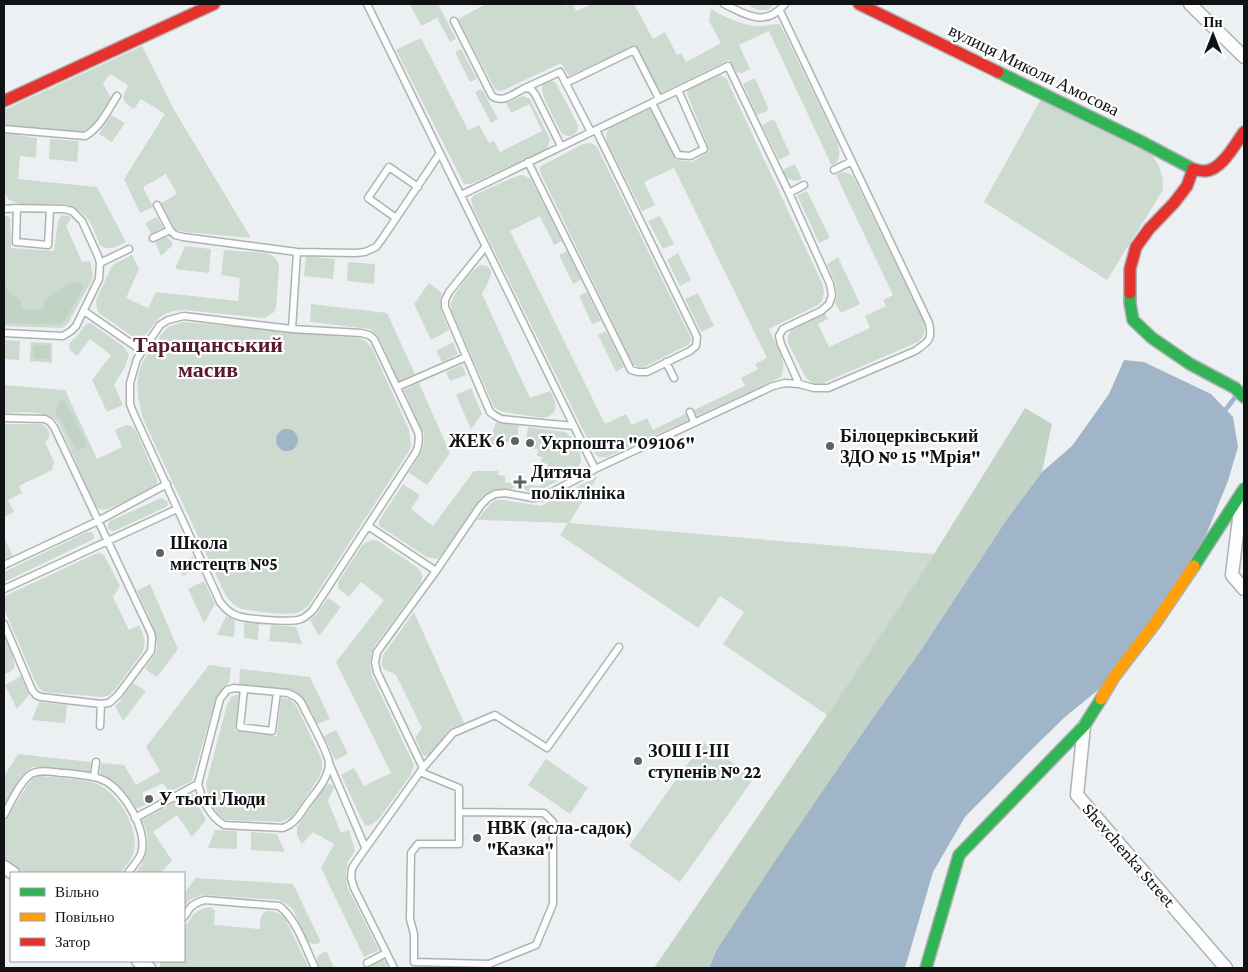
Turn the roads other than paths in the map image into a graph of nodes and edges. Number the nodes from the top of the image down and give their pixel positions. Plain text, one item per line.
1 (214, 4) edge
2 (367, 4) edge
3 (724, 4) edge
4 (785, 4) edge
5 (859, 4) edge
6 (1190, 4) edge
7 (780, 10) junction
8 (454, 21) dead end
9 (1244, 57) edge
10 (566, 83) junction
11 (525, 88) junction
12 (678, 90) junction
13 (117, 96) dead end
14 (659, 99) junction
15 (4, 101) edge
16 (652, 102) junction
17 (4, 129) edge
18 (593, 131) junction
19 (1244, 132) edge
20 (561, 146) junction
21 (440, 152) junction
22 (852, 161) junction
23 (528, 162) junction
24 (1193, 169) junction
25 (834, 170) dead end
26 (804, 185) dead end
27 (418, 187) junction
28 (789, 193) junction
29 (461, 195) junction
30 (157, 205) dead end
31 (5, 207) edge
32 (17, 208) junction
33 (50, 209) junction
34 (396, 218) junction
35 (170, 230) junction
36 (153, 238) dead end
37 (486, 246) junction
38 (129, 249) dead end
39 (297, 252) junction
40 (100, 263) junction
41 (84, 311) junction
42 (292, 329) junction
43 (4, 333) edge
44 (142, 351) junction
45 (466, 356) junction
46 (666, 362) junction
47 (674, 378) dead end
48 (799, 384) junction
49 (397, 387) junction
50 (1244, 397) edge
51 (690, 412) dead end
52 (4, 418) edge
53 (694, 422) junction
54 (574, 426) junction
55 (595, 469) junction
56 (167, 484) junction
57 (1244, 490) edge
58 (177, 509) junction
59 (98, 520) junction
60 (368, 526) junction
61 (108, 541) junction
62 (4, 565) edge
63 (436, 571) junction
64 (4, 589) edge
65 (1244, 589) edge
66 (4, 624) edge
67 (619, 646) dead end
68 (244, 689) junction
69 (277, 692) junction
70 (101, 704) junction
71 (100, 726) dead end
72 (1084, 726) junction
73 (96, 762) dead end
74 (329, 763) junction
75 (422, 770) junction
76 (94, 777) junction
77 (198, 784) junction
78 (459, 812) junction
79 (4, 815) edge
80 (135, 818) junction
81 (365, 847) junction
82 (129, 872) edge
83 (185, 915) edge
84 (386, 953) junction
85 (367, 963) dead end
86 (315, 968) edge
87 (394, 968) edge
88 (926, 968) edge
89 (1226, 968) edge

1 - 15 street
2 - 21 lane
3 - 7 lane
4 - 7 lane
5 - 24 street, вулиця Миколи Амосова
6 - 9 street
7 - 22 lane
8 - 11 lane
10 - 11 lane
10 - 14 lane
10 - 18 lane
11 - 20 lane
12 - 14 lane
12 - 16 lane
12 - 28 lane
13 - 17 lane
14 - 16 lane
16 - 18 lane
18 - 20 lane
18 - 46 lane
19 - 24 street
20 - 23 lane
21 - 27 lane
21 - 29 lane
22 - 25 lane
22 - 48 lane
23 - 29 lane
23 - 46 lane
24 - 50 street
26 - 28 lane
27 - 34 lane
27 - 34 lane
28 - 48 lane
29 - 37 lane
30 - 35 lane
31 - 32 lane
32 - 33 lane
32 - 33 lane
33 - 40 lane
34 - 39 lane
35 - 36 lane
35 - 39 lane
37 - 45 lane
37 - 54 lane
38 - 40 lane
39 - 42 lane
40 - 41 lane
41 - 43 lane
41 - 44 lane
42 - 44 lane
42 - 49 lane
44 - 56 lane
45 - 49 lane
45 - 54 lane
46 - 47 lane
48 - 53 lane
49 - 60 lane
51 - 53 lane
52 - 59 lane
53 - 55 lane
54 - 55 lane
55 - 63 lane
56 - 58 lane
56 - 59 lane
57 - 65 street
57 - 72 street
58 - 60 lane
58 - 61 lane
59 - 61 lane
59 - 62 lane
60 - 63 lane
61 - 64 lane
61 - 70 lane
63 - 75 lane
66 - 70 lane
67 - 75 lane
68 - 69 lane
68 - 69 lane
68 - 77 lane
69 - 74 lane
70 - 71 lane
72 - 88 street
72 - 89 street, Shevchenka Street
73 - 76 lane
74 - 77 lane
74 - 81 lane
75 - 78 lane
75 - 81 lane
76 - 79 lane
76 - 80 lane
77 - 80 lane
78 - 78 lane
80 - 82 lane
81 - 84 lane
83 - 86 lane
84 - 85 lane
84 - 87 lane

